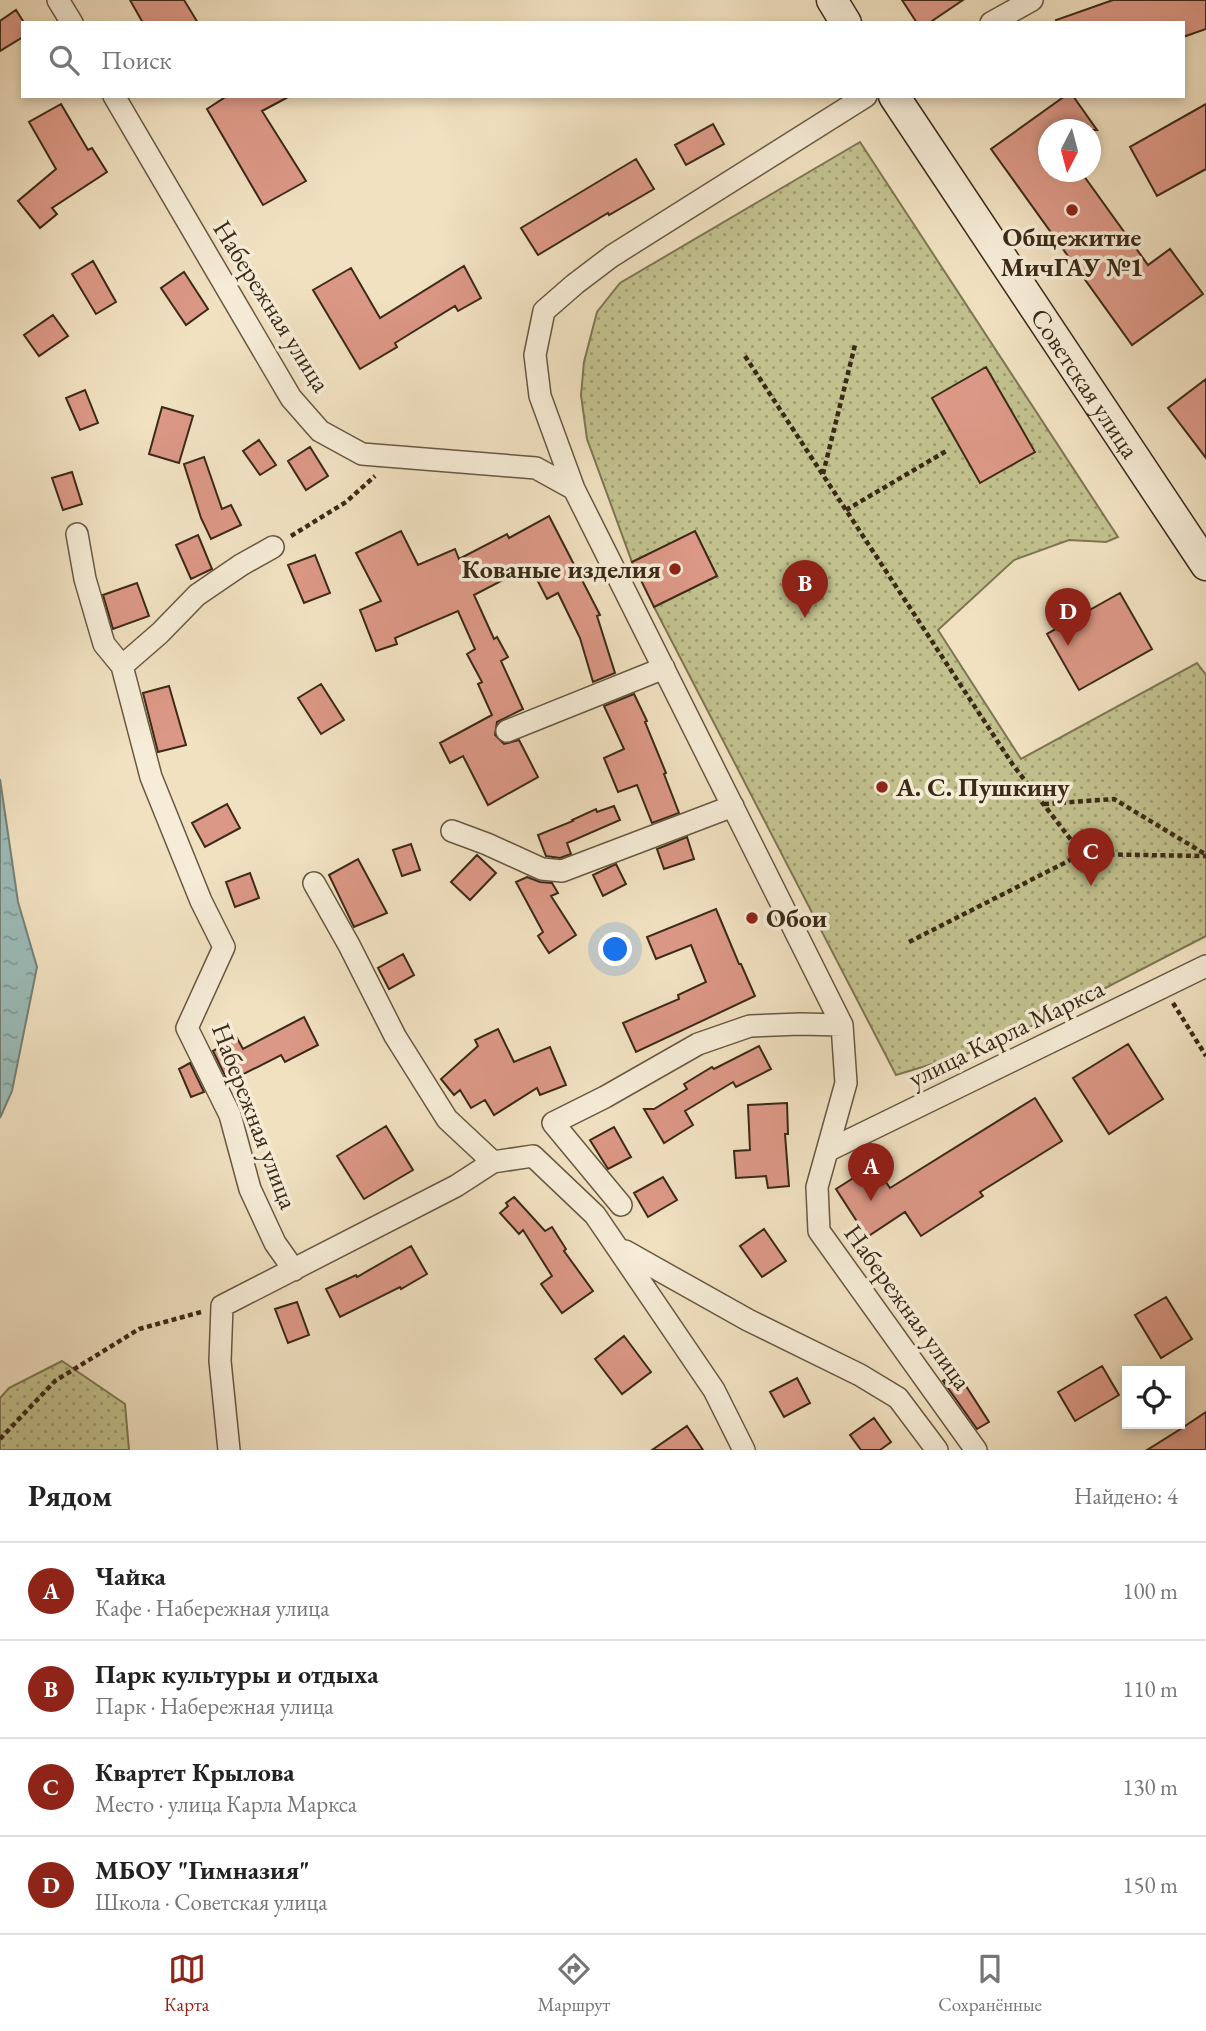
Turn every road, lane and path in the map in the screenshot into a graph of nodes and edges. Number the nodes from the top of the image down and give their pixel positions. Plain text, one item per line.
1 (58, 0) edge
2 (832, 0) edge
3 (1032, 0) edge
4 (71, 21) edge
5 (845, 21) edge
6 (995, 21) edge
7 (115, 98) edge
8 (863, 98) edge
9 (895, 98) edge
10 (855, 345) dead end
11 (745, 356) dead end
12 (948, 450) dead end
13 (396, 456) junction
14 (822, 475) junction
15 (575, 489) junction
16 (846, 510) junction
17 (77, 534) dead end
18 (273, 547) joint
19 (1206, 565) edge
20 (122, 666) junction
21 (664, 668) junction
22 (507, 731) dead end
23 (1043, 804) junction
24 (733, 806) junction
25 (452, 831) dead end
26 (1082, 854) junction
27 (1206, 855) edge
28 (314, 883) dead end
29 (909, 942) dead end
30 (1206, 965) edge
31 (1163, 988) junction
32 (842, 1025) junction
33 (1206, 1056) edge
34 (829, 1150) junction
35 (493, 1162) junction
36 (621, 1205) dead end
37 (619, 1247) junction
38 (294, 1270) junction
39 (222, 1306) junction
40 (0, 1439) edge
41 (229, 1450) edge
42 (744, 1450) edge
43 (937, 1450) edge
44 (976, 1450) edge

1 - 4 street
2 - 5 main road
3 - 6 street
7 - 13 street, Набережная улица
8 - 15 street
9 - 19 main road, Советская улица
10 - 14 path
11 - 14 path
12 - 16 path
13 - 15 street, Набережная улица
13 - 18 path
14 - 16 path
15 - 21 street, Набережная улица
16 - 23 path
17 - 20 street, Набережная улица
18 - 20 street
20 - 38 street, Набережная улица
21 - 22 street
21 - 24 street, Набережная улица
23 - 26 path
23 - 27 path
24 - 25 street
24 - 32 street, Набережная улица
26 - 27 path
26 - 29 path
28 - 35 street
30 - 31 street, улица Карла Маркса
31 - 33 path
31 - 34 street, улица Карла Маркса
32 - 34 street, Набережная улица
32 - 36 street
34 - 44 street, Набережная улица
35 - 37 street
35 - 38 street
37 - 42 street
37 - 43 street
38 - 39 street
39 - 40 path
39 - 41 street

